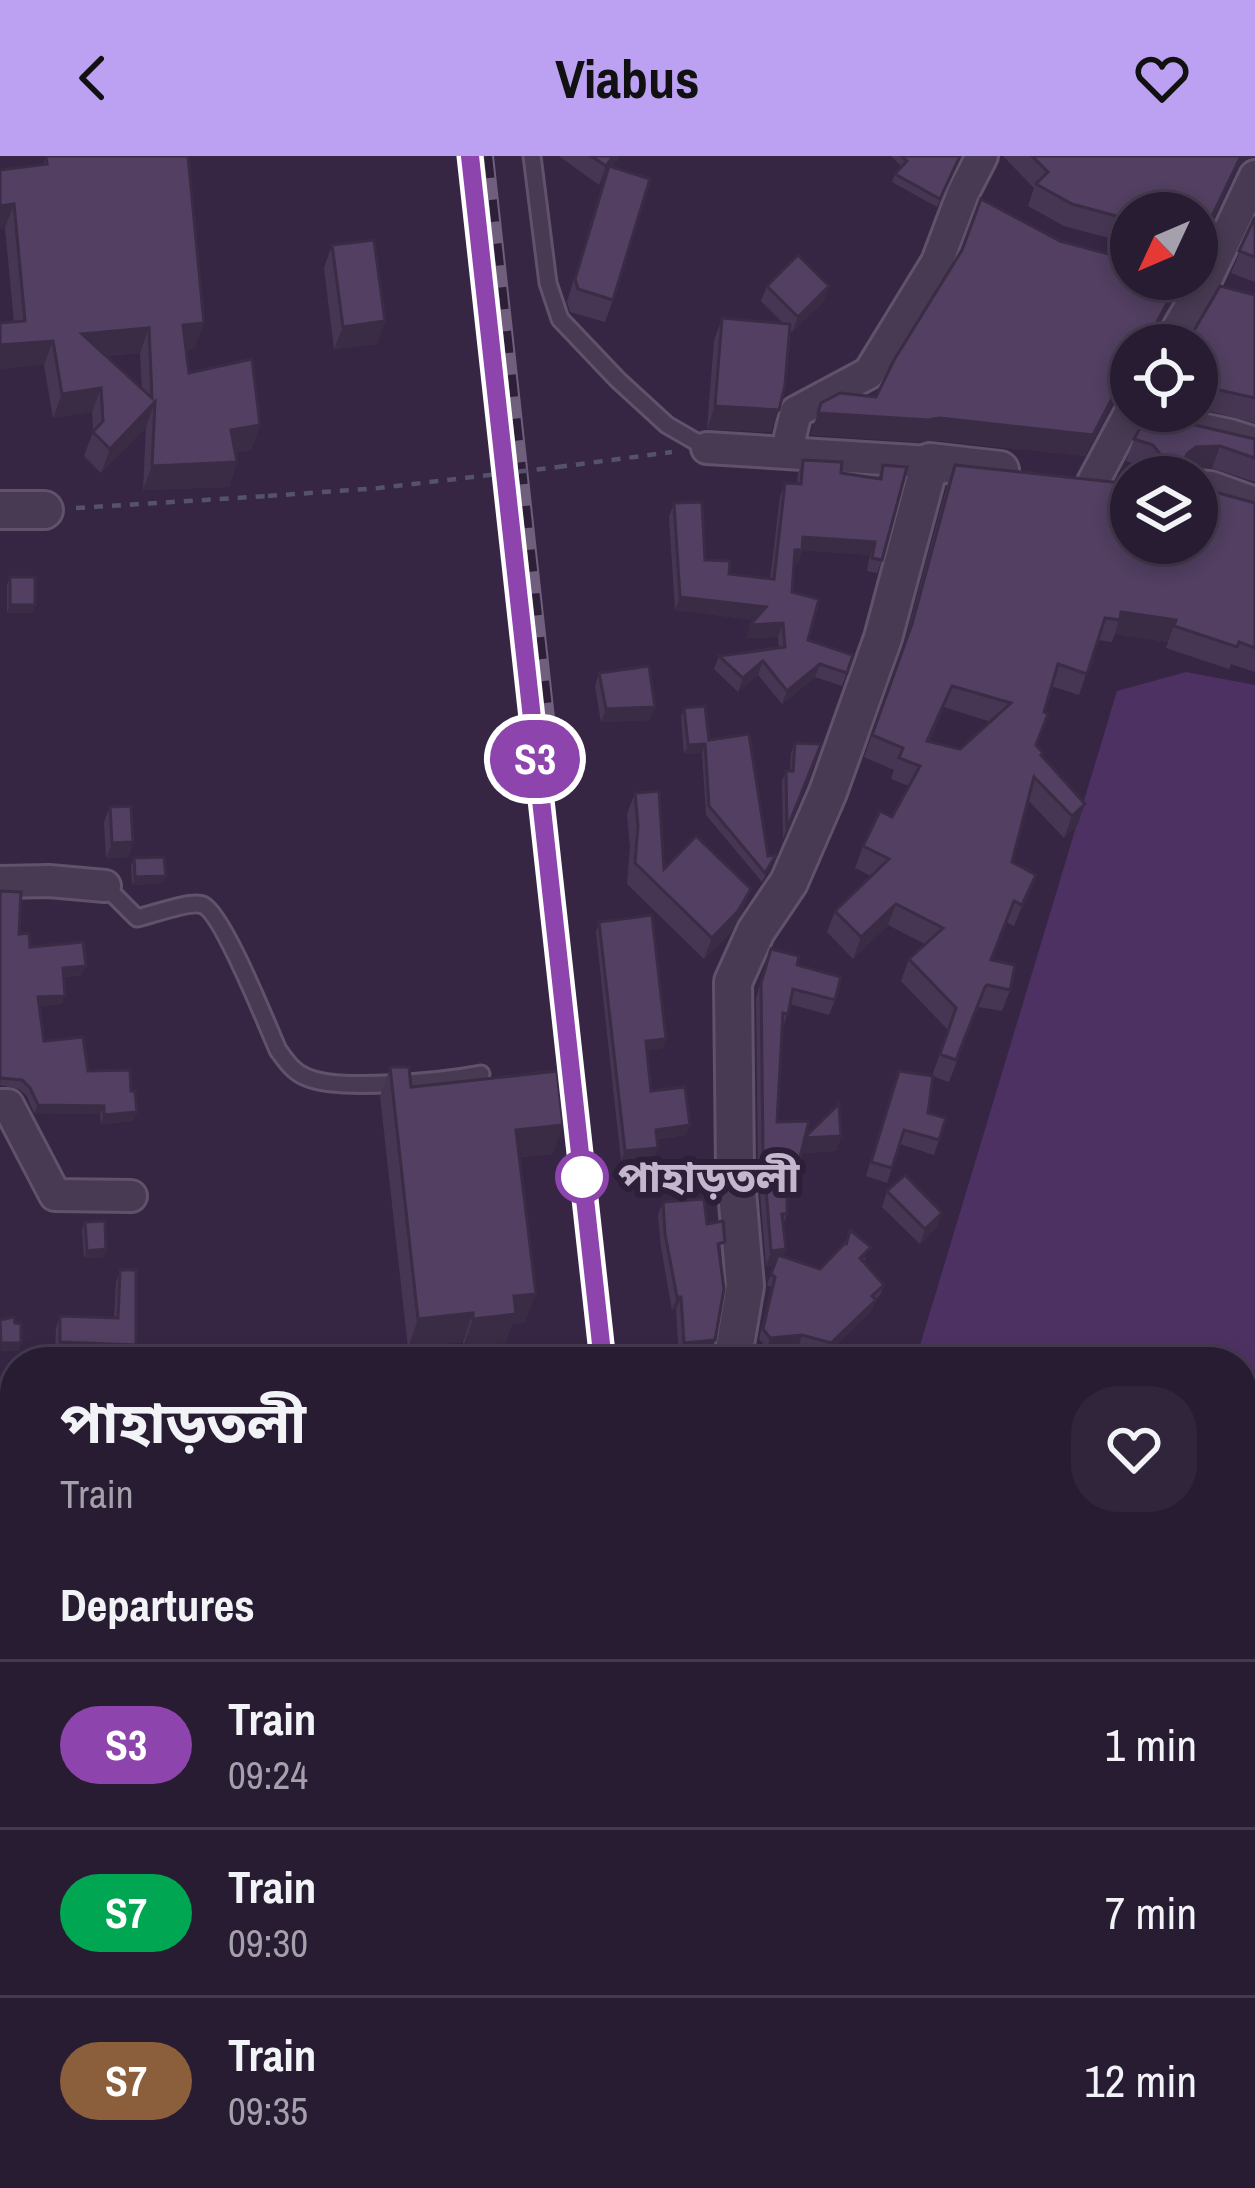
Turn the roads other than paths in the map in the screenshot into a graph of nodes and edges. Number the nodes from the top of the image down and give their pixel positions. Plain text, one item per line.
1 (532, 156) edge
2 (982, 156) edge
3 (1255, 176) edge
4 (1218, 241) edge
5 (1218, 289) edge
6 (1238, 295) edge
7 (1116, 432) edge
8 (1217, 432) edge
9 (1255, 443) edge
10 (706, 448) joint
11 (791, 452) junction
12 (931, 462) junction
13 (1023, 473) edge
14 (1081, 480) joint
15 (1110, 482) edge
16 (1218, 493) edge
17 (1255, 506) edge
18 (0, 510) edge
19 (44, 510) road end
20 (0, 882) edge
21 (105, 886) joint
22 (481, 1074) edge
23 (0, 1105) edge
24 (131, 1196) dead end
25 (735, 1347) edge

1 - 10 lane
2 - 11 street
3 - 4 street
5 - 6 street
7 - 14 street
8 - 9 street
10 - 11 street
11 - 12 street
12 - 13 street
12 - 25 street
14 - 15 street
16 - 17 street
18 - 19 street
20 - 21 street
21 - 22 lane
23 - 24 street

